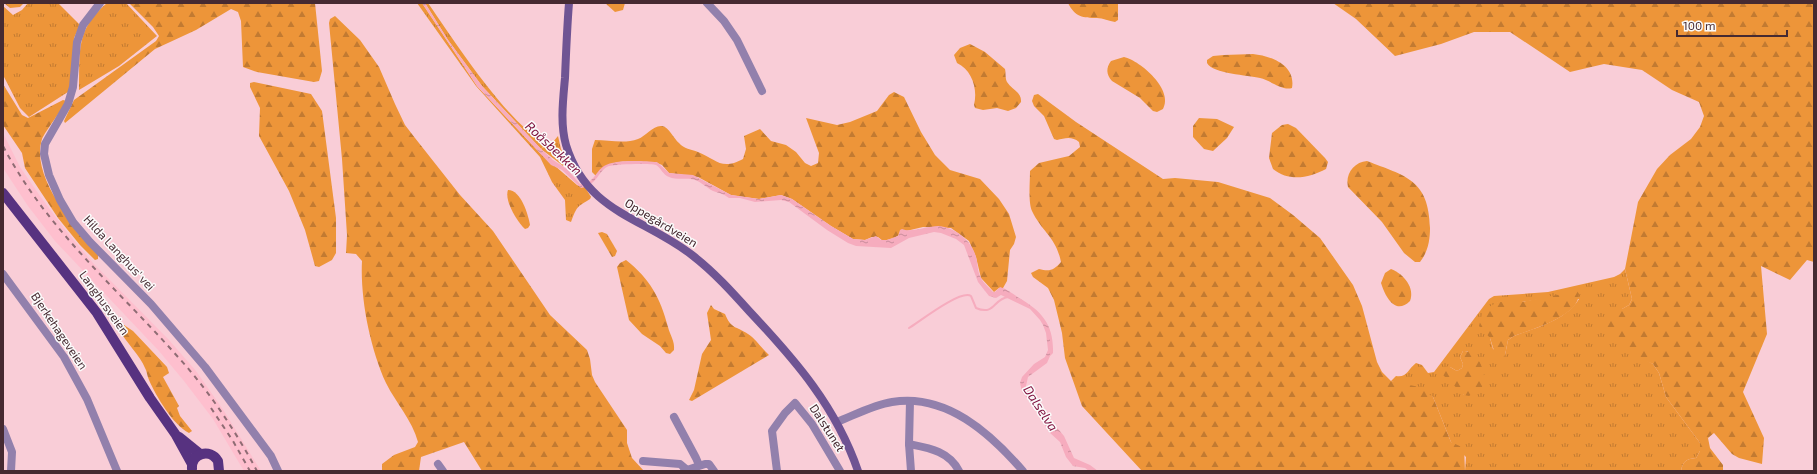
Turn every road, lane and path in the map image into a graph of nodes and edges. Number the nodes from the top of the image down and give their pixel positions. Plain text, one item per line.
1 (100, 3) edge
2 (569, 3) edge
3 (707, 3) edge
4 (762, 91) dead end
5 (3, 193) edge
6 (3, 274) edge
7 (910, 401) junction
8 (674, 417) dead end
9 (837, 422) junction
10 (3, 429) edge
11 (176, 435) junction
12 (909, 444) junction
13 (200, 454) junction
14 (643, 461) dead end
15 (699, 465) junction
16 (193, 469) edge
17 (221, 469) edge
18 (685, 470) edge
19 (11, 471) edge
20 (117, 471) edge
21 (278, 471) edge
22 (714, 471) edge
23 (777, 471) edge
24 (840, 471) edge
25 (858, 471) edge
26 (911, 471) edge
27 (959, 471) edge
28 (1023, 471) edge

1 - 21 street, Hilda Langhus' vei
2 - 9 main road, Oppegårdveien
3 - 4 street
5 - 11 main road, Langhusveien
6 - 20 street, Bjerkehageveien
7 - 9 street
7 - 12 street
7 - 28 street
8 - 15 street
9 - 25 main road, Oppegårdveien
10 - 19 street
11 - 13 main road, Langhusveien
11 - 16 main road, Langhusveien
12 - 26 street
12 - 27 street
13 - 16 main road, Langhusveien
13 - 17 main road, Langhusveien
14 - 18 street
15 - 18 street
15 - 22 street
23 - 24 street, Dalstunet

